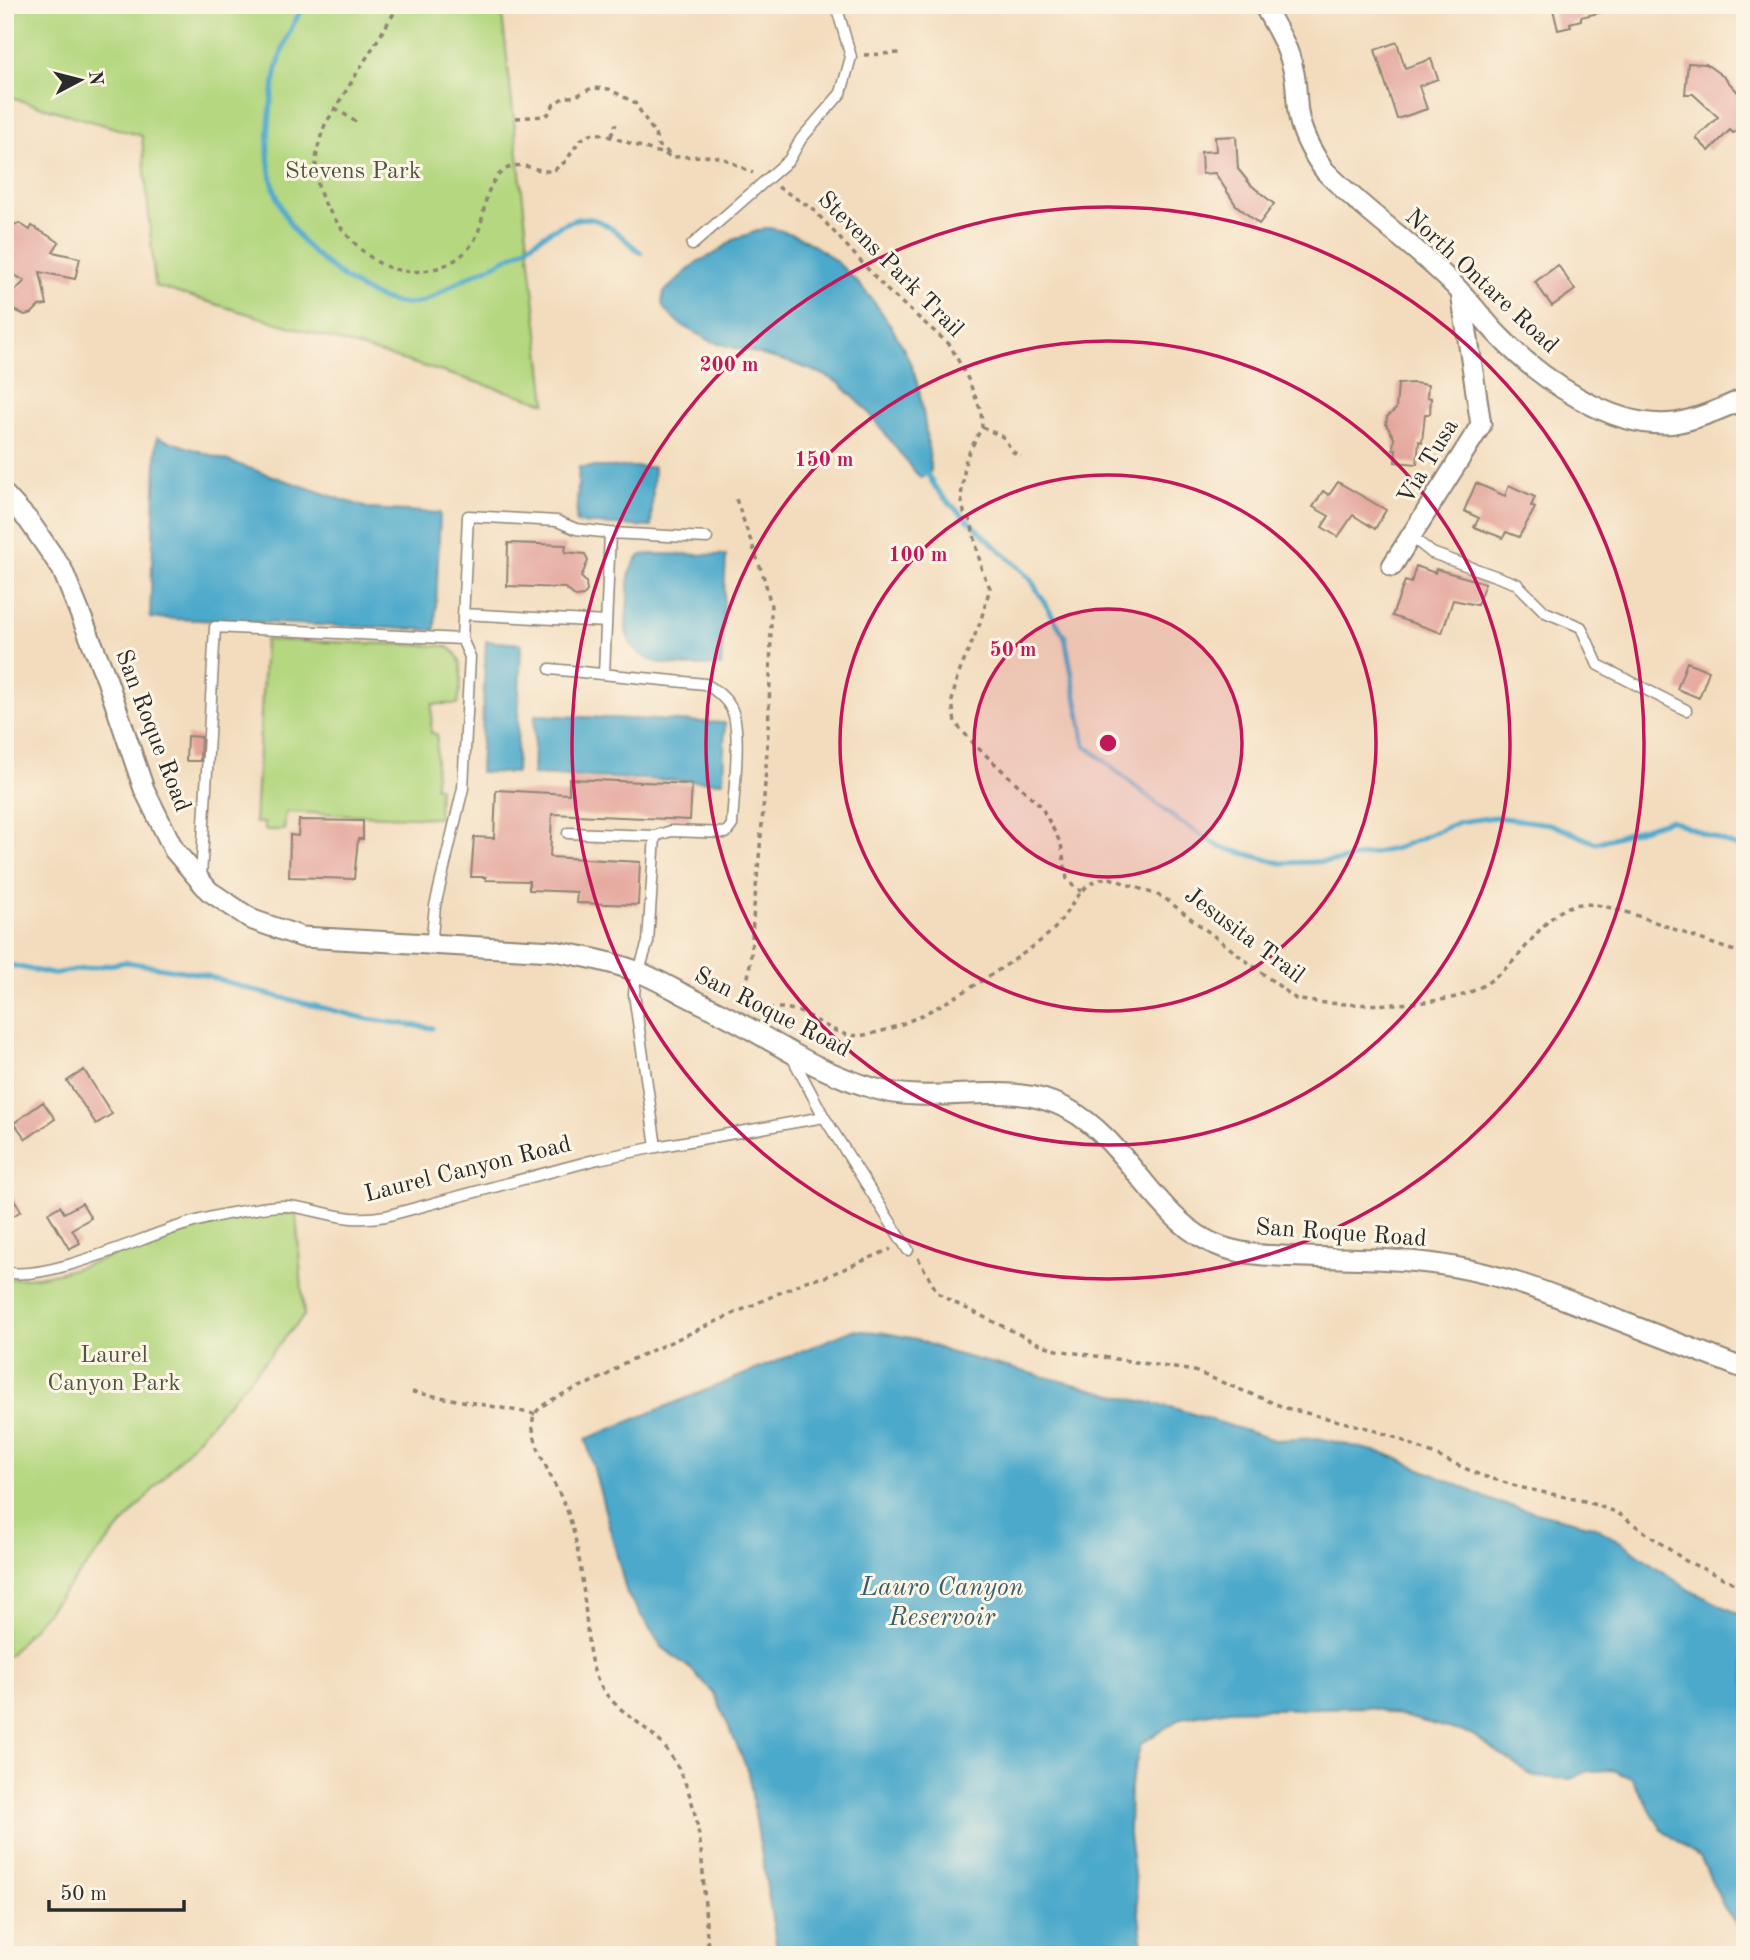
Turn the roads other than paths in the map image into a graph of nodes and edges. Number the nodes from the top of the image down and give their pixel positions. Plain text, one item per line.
1 (836, 5) edge
2 (1264, 5) edge
3 (692, 246) dead end
4 (1461, 292) junction
5 (1745, 398) edge
6 (5, 495) edge
7 (610, 533) junction
8 (1412, 537) junction
9 (707, 538) dead end
10 (1392, 566) dead end
11 (463, 614) junction
12 (606, 622) junction
13 (462, 639) junction
14 (550, 669) dead end
15 (604, 674) junction
16 (1686, 710) dead end
17 (568, 833) dead end
18 (655, 836) junction
19 (201, 882) junction
20 (431, 946) junction
21 (638, 972) junction
22 (790, 1054) junction
23 (824, 1117) junction
24 (656, 1147) junction
25 (905, 1247) road end
26 (5, 1272) edge
27 (1745, 1369) edge

1 - 3 lane
2 - 4 street, North Ontare Road
4 - 5 street, North Ontare Road
4 - 8 street, Via Tusa
6 - 19 street, San Roque Road
7 - 9 lane
7 - 11 lane
7 - 12 lane
8 - 10 street, Via Tusa
8 - 16 lane
11 - 12 lane
11 - 13 lane
12 - 15 lane
13 - 19 lane
13 - 20 lane
14 - 15 lane
15 - 18 lane
17 - 18 lane
18 - 21 lane
19 - 20 street, San Roque Road
20 - 21 street, San Roque Road
21 - 22 street, San Roque Road
21 - 24 lane
22 - 23 lane
22 - 27 street, San Roque Road
23 - 24 lane, Laurel Canyon Road
23 - 25 lane
24 - 26 lane, Laurel Canyon Road

